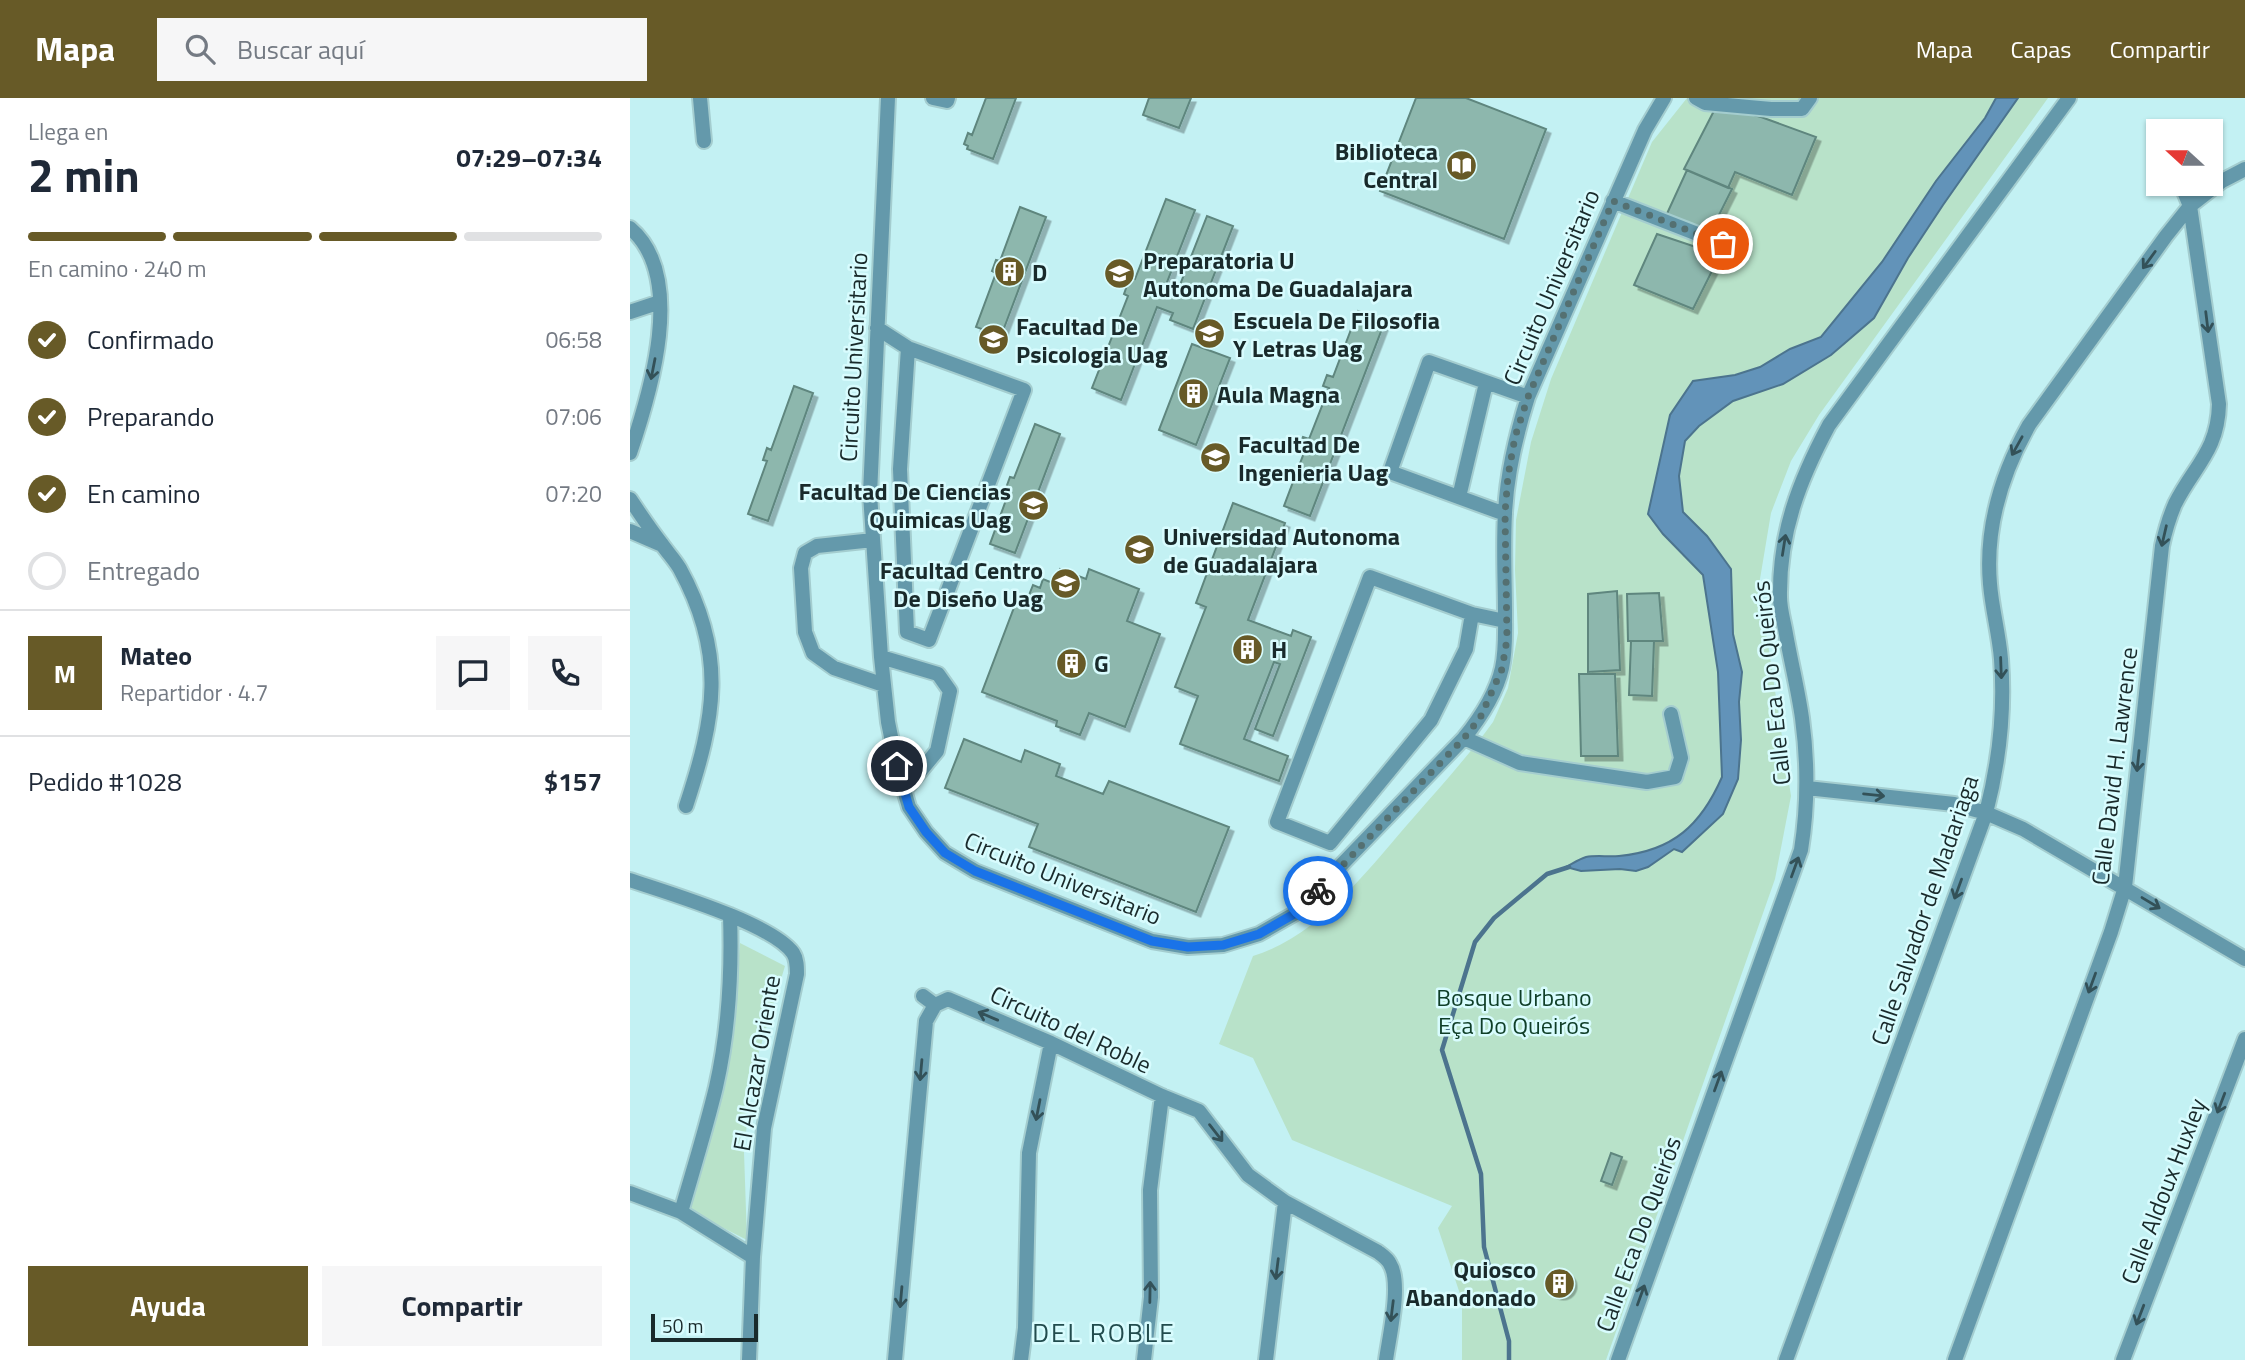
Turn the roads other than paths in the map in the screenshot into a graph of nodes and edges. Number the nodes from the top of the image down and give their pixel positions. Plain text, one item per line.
1 (701, 98) edge
2 (888, 98) edge
3 (933, 98) edge
4 (948, 98) edge
5 (1696, 98) edge
6 (1810, 98) edge
7 (2069, 98) edge
8 (1661, 99) edge
9 (704, 141) dead end
10 (2245, 169) edge
11 (2186, 196) edge
12 (1613, 201) junction
13 (2190, 206) junction
14 (630, 228) edge
15 (1723, 244) dead end
16 (660, 302) junction
17 (630, 312) edge
18 (877, 328) junction
19 (908, 348) junction
20 (1486, 383) junction
21 (1528, 397) junction
22 (630, 453) edge
23 (1459, 497) junction
24 (630, 499) edge
25 (1505, 513) junction
26 (630, 531) edge
27 (873, 540) junction
28 (662, 545) junction
29 (1472, 614) junction
30 (1505, 621) junction
31 (881, 657) junction
32 (884, 685) junction
33 (1671, 714) dead end
34 (1464, 738) junction
35 (1807, 788) junction
36 (904, 791) junction
37 (686, 806) dead end
38 (1986, 813) junction
39 (1330, 844) junction
40 (1351, 857) junction
41 (630, 880) edge
42 (2125, 887) junction
43 (730, 915) junction
44 (2245, 959) edge
45 (923, 996) dead end
46 (935, 1005) junction
47 (2245, 1039) edge
48 (1051, 1043) junction
49 (1161, 1096) junction
50 (630, 1193) edge
51 (1285, 1202) junction
52 (681, 1212) junction
53 (753, 1256) junction
54 (749, 1360) edge
55 (895, 1360) edge
56 (1021, 1360) edge
57 (1144, 1360) edge
58 (1266, 1360) edge
59 (1385, 1360) edge
60 (1619, 1360) edge
61 (1787, 1360) edge
62 (1955, 1360) edge
63 (2123, 1360) edge

1 - 9 street
2 - 18 street, Circuito Universitario
3 - 4 street
5 - 6 street
35 -> 7 street, Calle Eca Do Queirós
8 - 12 street, Circuito Universitario
10 - 13 street, Calle Salvador de Madariaga
11 - 13 street, Calle David H. Lawrence
12 - 15 street
12 - 21 street, Circuito Universitario
13 -> 38 street, Calle Salvador de Madariaga
13 -> 42 street, Calle David H. Lawrence
14 - 16 street
16 - 17 street
16 -> 22 street
18 - 19 street
18 - 27 street, Circuito Universitario
19 - 19 street
20 - 21 street
20 - 23 street
20 - 23 street
21 - 25 street, Circuito Universitario
23 - 25 street
24 - 28 street
25 - 30 street, Circuito Universitario
26 - 28 street
27 - 31 street, Circuito Universitario
27 - 32 street
28 - 37 street
29 - 30 street
29 - 39 street
29 - 39 street
30 - 34 street, Circuito Universitario
31 - 32 street, Circuito Universitario
31 - 36 street
32 - 36 street, Circuito Universitario
33 - 34 street
34 - 40 street, Circuito Universitario
35 -> 38 street
60 -> 35 street, Calle Eca Do Queirós
36 - 40 street, Circuito Universitario
38 - 42 street
38 -> 61 street, Calle Salvador de Madariaga
39 - 40 street
41 - 43 street, El Alcazar Oriente
42 -> 44 street
42 -> 62 street, Calle David H. Lawrence
43 - 52 street, El Alcazar Oriente
43 - 53 street, El Alcazar Oriente
45 - 46 street
48 -> 46 street, Circuito del Roble
46 -> 55 street
47 -> 63 street, Calle Aldoux Huxley
48 - 49 street, Circuito del Roble
48 -> 56 street
49 -> 51 street, Circuito del Roble
57 -> 49 street
50 - 52 street
51 -> 58 street
51 -> 59 street, Circuito del Roble
52 - 53 street
53 - 54 street, El Alcazar Oriente

